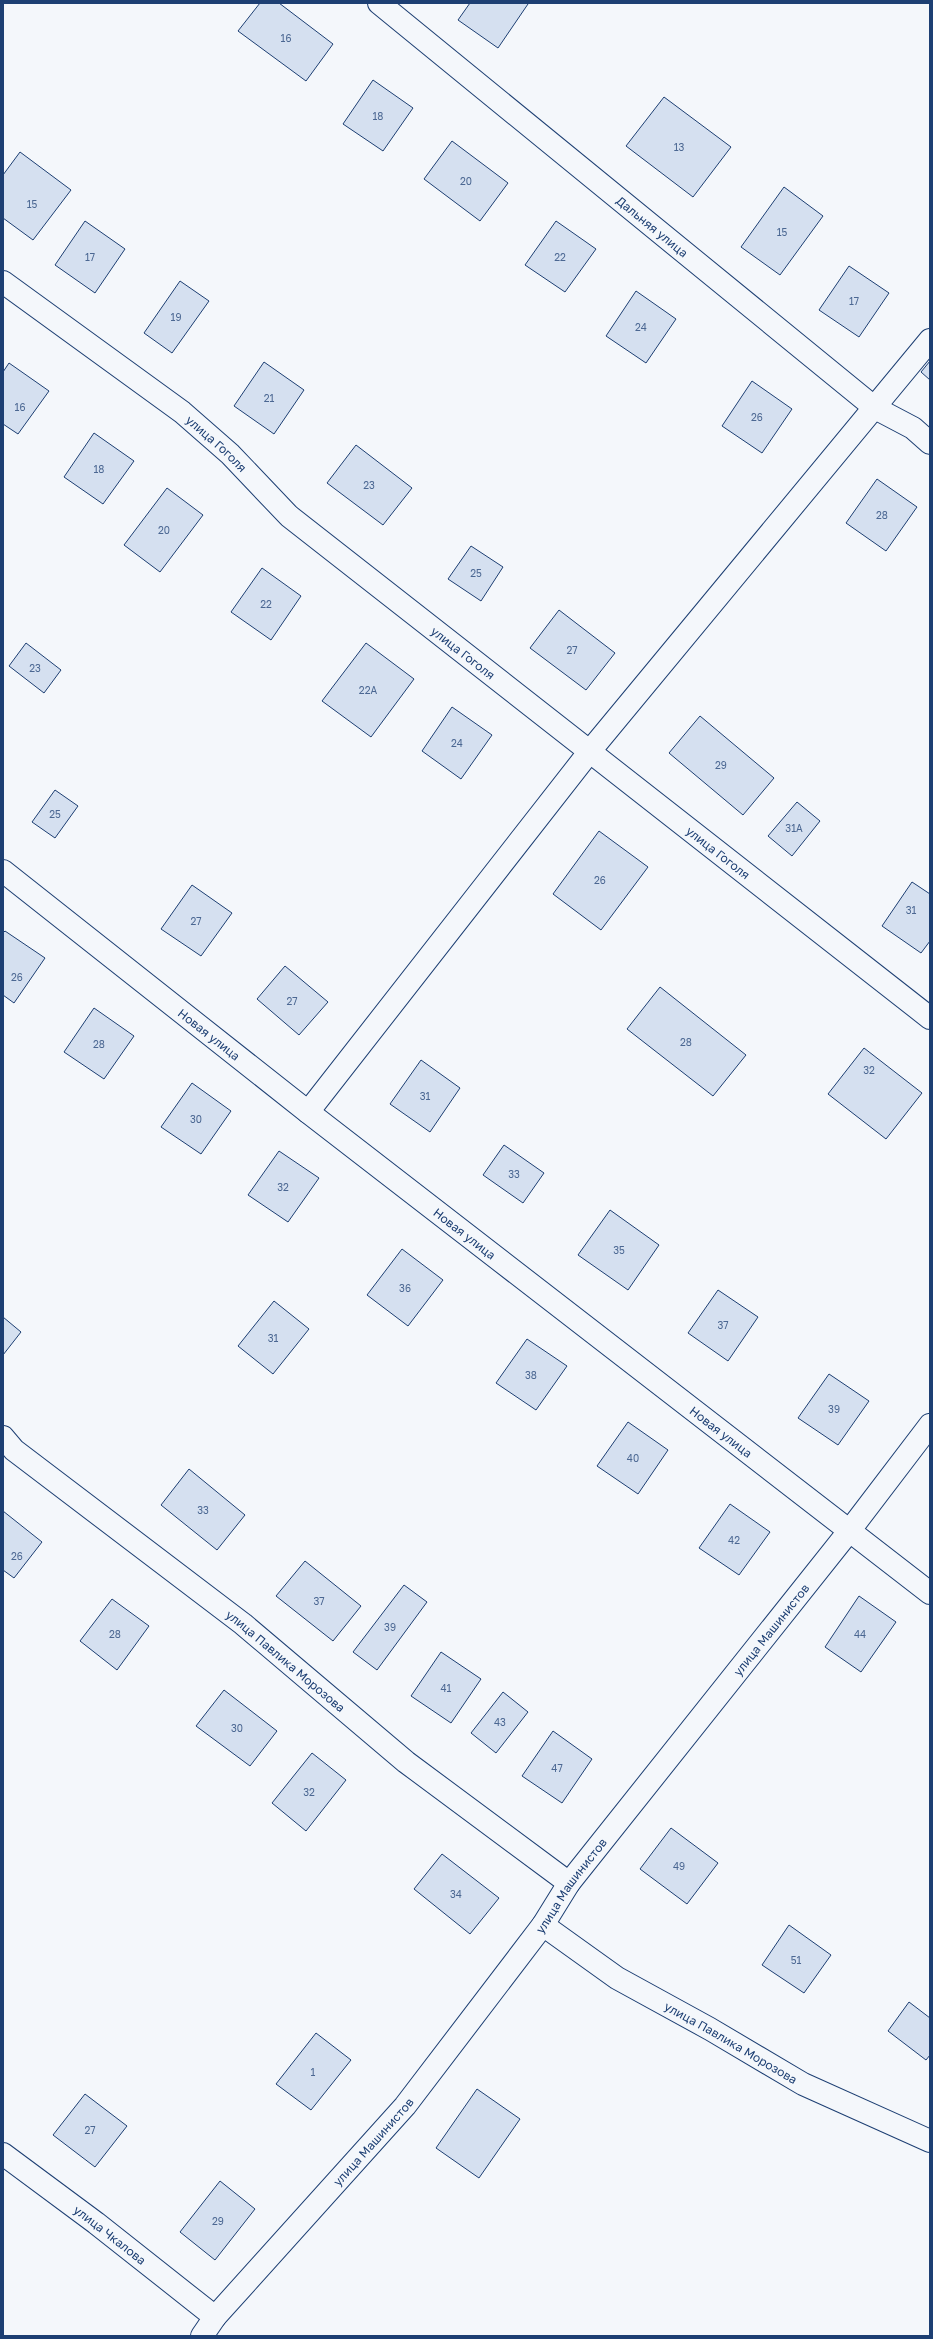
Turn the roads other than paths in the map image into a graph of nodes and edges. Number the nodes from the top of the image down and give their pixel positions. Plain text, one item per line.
1 (379, 3) edge
2 (3, 282) edge
3 (930, 340) edge
4 (875, 408) junction
5 (930, 444) edge
6 (590, 751) junction
7 (3, 871) edge
8 (930, 1018) edge
9 (308, 1112) junction
10 (930, 1425) edge
11 (3, 1437) edge
12 (850, 1530) junction
13 (930, 1593) edge
14 (569, 1883) junction
15 (543, 1925) junction
16 (930, 2141) edge
17 (3, 2154) edge
18 (215, 2317) junction
19 (202, 2336) edge

1 - 4 street, Дальняя улица
2 - 6 street, улица Гоголя
3 - 4 street
4 - 5 street, Дальняя улица
4 - 6 street
6 - 8 street, улица Гоголя
6 - 9 street
7 - 9 street, Новая улица
9 - 12 street, Новая улица
10 - 12 street, улица Машинистов
11 - 14 street, улица Павлика Морозова
12 - 13 street, Новая улица
12 - 14 street, улица Машинистов
14 - 15 street, улица Машинистов
15 - 16 street, улица Павлика Морозова
15 - 18 street, улица Машинистов
17 - 18 street, улица Чкалова
18 - 19 street, улица Машинистов

